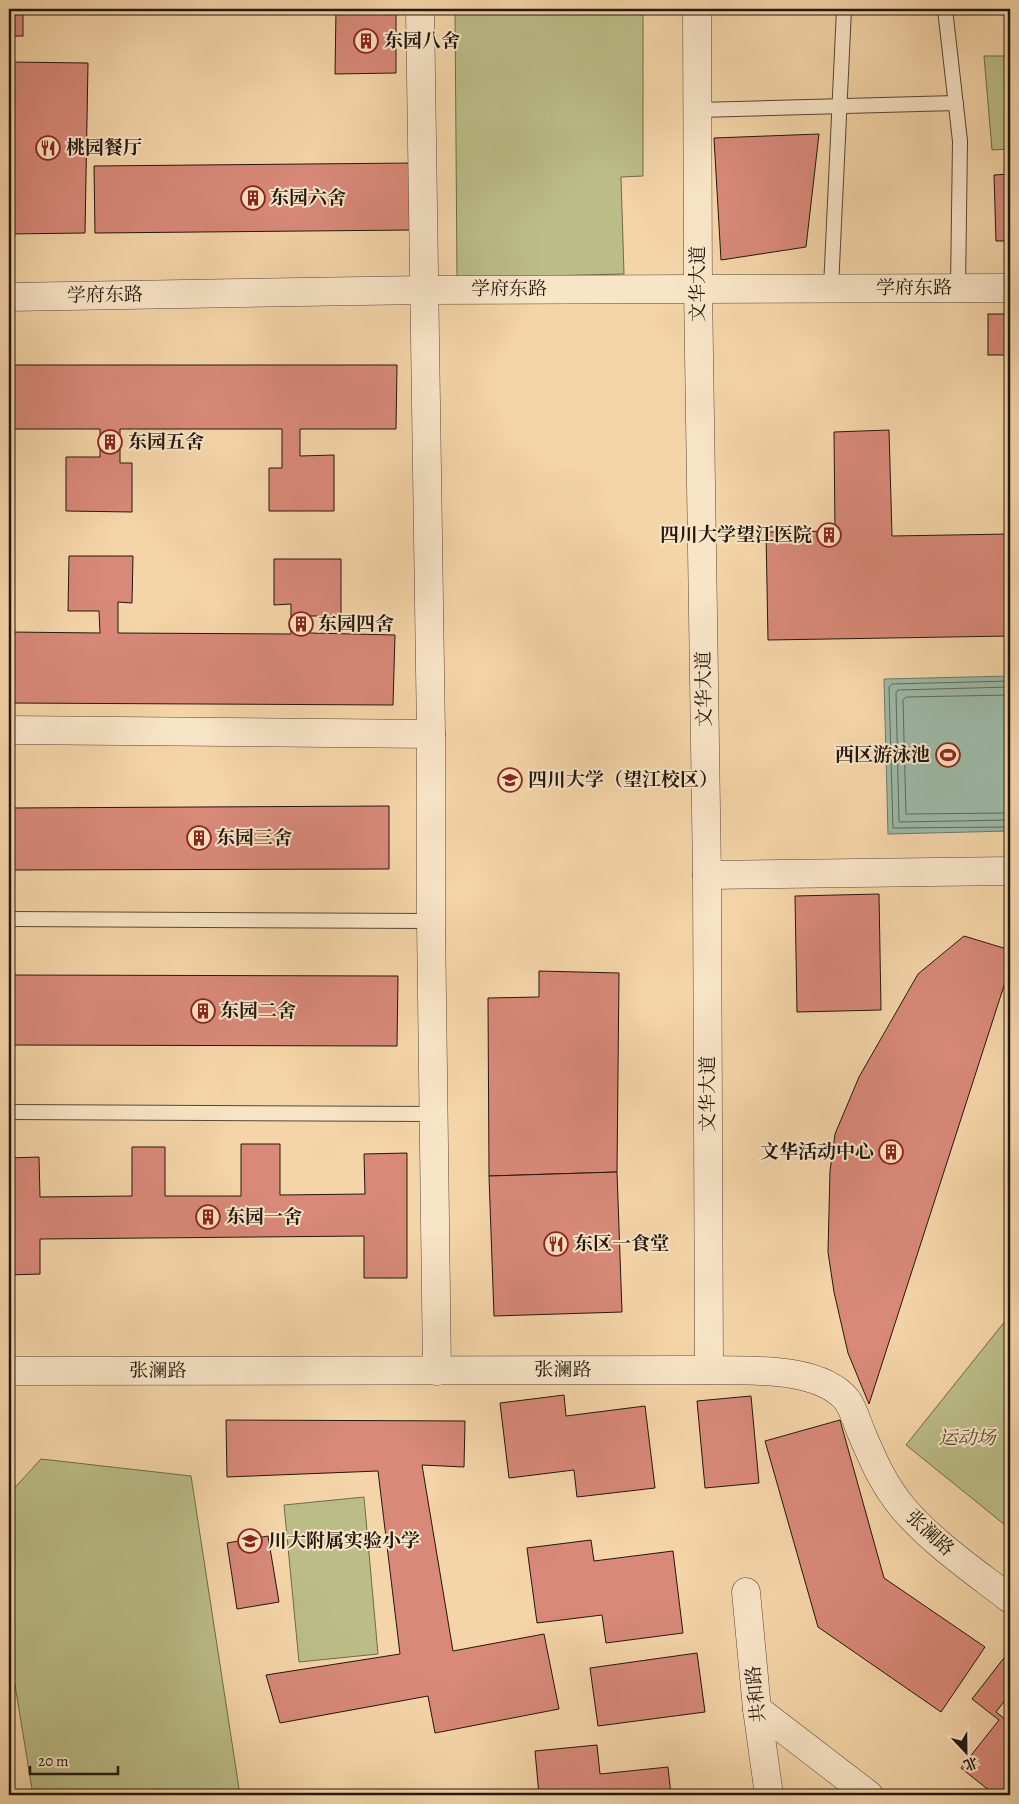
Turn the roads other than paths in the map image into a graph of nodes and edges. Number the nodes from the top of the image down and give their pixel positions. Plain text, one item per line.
1 (420, 9) edge
2 (697, 9) edge
3 (844, 9) edge
4 (945, 9) edge
5 (956, 103) junction
6 (840, 106) junction
7 (698, 110) junction
8 (698, 288) junction
9 (831, 288) junction
10 (958, 288) junction
11 (1010, 288) edge
12 (424, 290) junction
13 (9, 297) edge
14 (9, 730) edge
15 (431, 734) junction
16 (1010, 871) edge
17 (707, 875) junction
18 (9, 919) edge
19 (431, 921) junction
20 (9, 1112) edge
21 (434, 1114) junction
22 (709, 1370) junction
23 (9, 1371) edge
24 (437, 1371) junction
25 (746, 1592) dead end
26 (1010, 1600) edge
27 (757, 1709) junction
28 (769, 1795) edge
29 (869, 1795) edge

1 - 12 street
2 - 7 street, 文华大道
3 - 6 lane
4 - 5 lane
5 - 6 lane
5 - 10 lane
6 - 7 lane
6 - 9 lane
7 - 8 street, 文华大道
8 - 9 street, 学府东路
8 - 12 street, 学府东路
8 - 17 street, 文华大道
9 - 10 street, 学府东路
10 - 11 street, 学府东路
12 - 13 street, 学府东路
12 - 15 street
14 - 15 street
15 - 19 street
16 - 17 street
17 - 22 street, 文华大道
18 - 19 lane
19 - 21 street
20 - 21 lane
21 - 24 street
22 - 24 street, 张澜路
22 - 26 street, 张澜路
23 - 24 street, 张澜路
25 - 27 street, 共和路
27 - 28 street, 共和路
27 - 29 street

